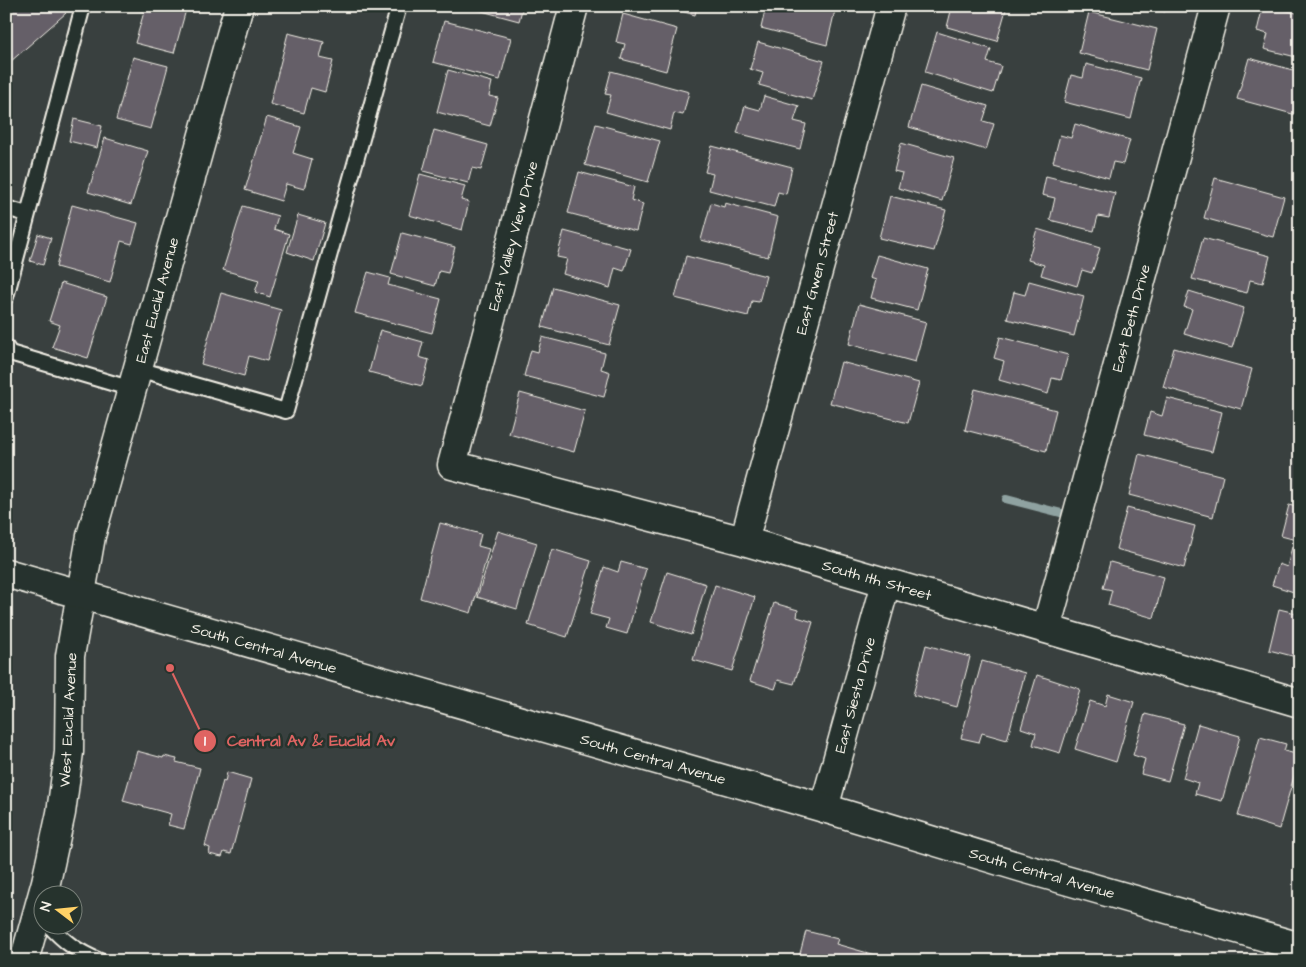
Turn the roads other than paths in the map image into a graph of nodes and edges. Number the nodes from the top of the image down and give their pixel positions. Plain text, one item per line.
1 (83, 6) edge
2 (239, 6) edge
3 (399, 6) edge
4 (574, 6) edge
5 (891, 6) edge
6 (1216, 6) edge
7 (6, 208) edge
8 (28, 214) junction
9 (6, 297) edge
10 (6, 347) edge
11 (135, 379) junction
12 (452, 465) joint
13 (744, 541) junction
14 (6, 574) edge
15 (886, 583) junction
16 (80, 595) junction
17 (1046, 629) junction
18 (1300, 703) edge
19 (824, 808) junction
20 (46, 884) edge
21 (36, 934) edge
22 (57, 934) edge
23 (1296, 951) edge
24 (24, 961) edge
25 (100, 961) edge

1 - 8 lane
2 - 11 street, East Euclid Avenue
3 - 11 lane
4 - 12 street, East Valley View Drive
5 - 13 street, East Gwen Street
6 - 17 street, East Beth Drive
7 - 8 lane
8 - 9 lane
10 - 11 lane
11 - 16 street, East Euclid Avenue
12 - 13 street, South 1th Street
13 - 15 street, South 1th Street
14 - 16 street, South Central Avenue
15 - 17 street, South 1th Street
15 - 19 street, East Siesta Drive
16 - 19 street, South Central Avenue
16 - 20 street, West Euclid Avenue
17 - 18 street, South 1th Street
19 - 23 street, South Central Avenue
21 - 24 street, West Euclid Avenue
22 - 25 lane

